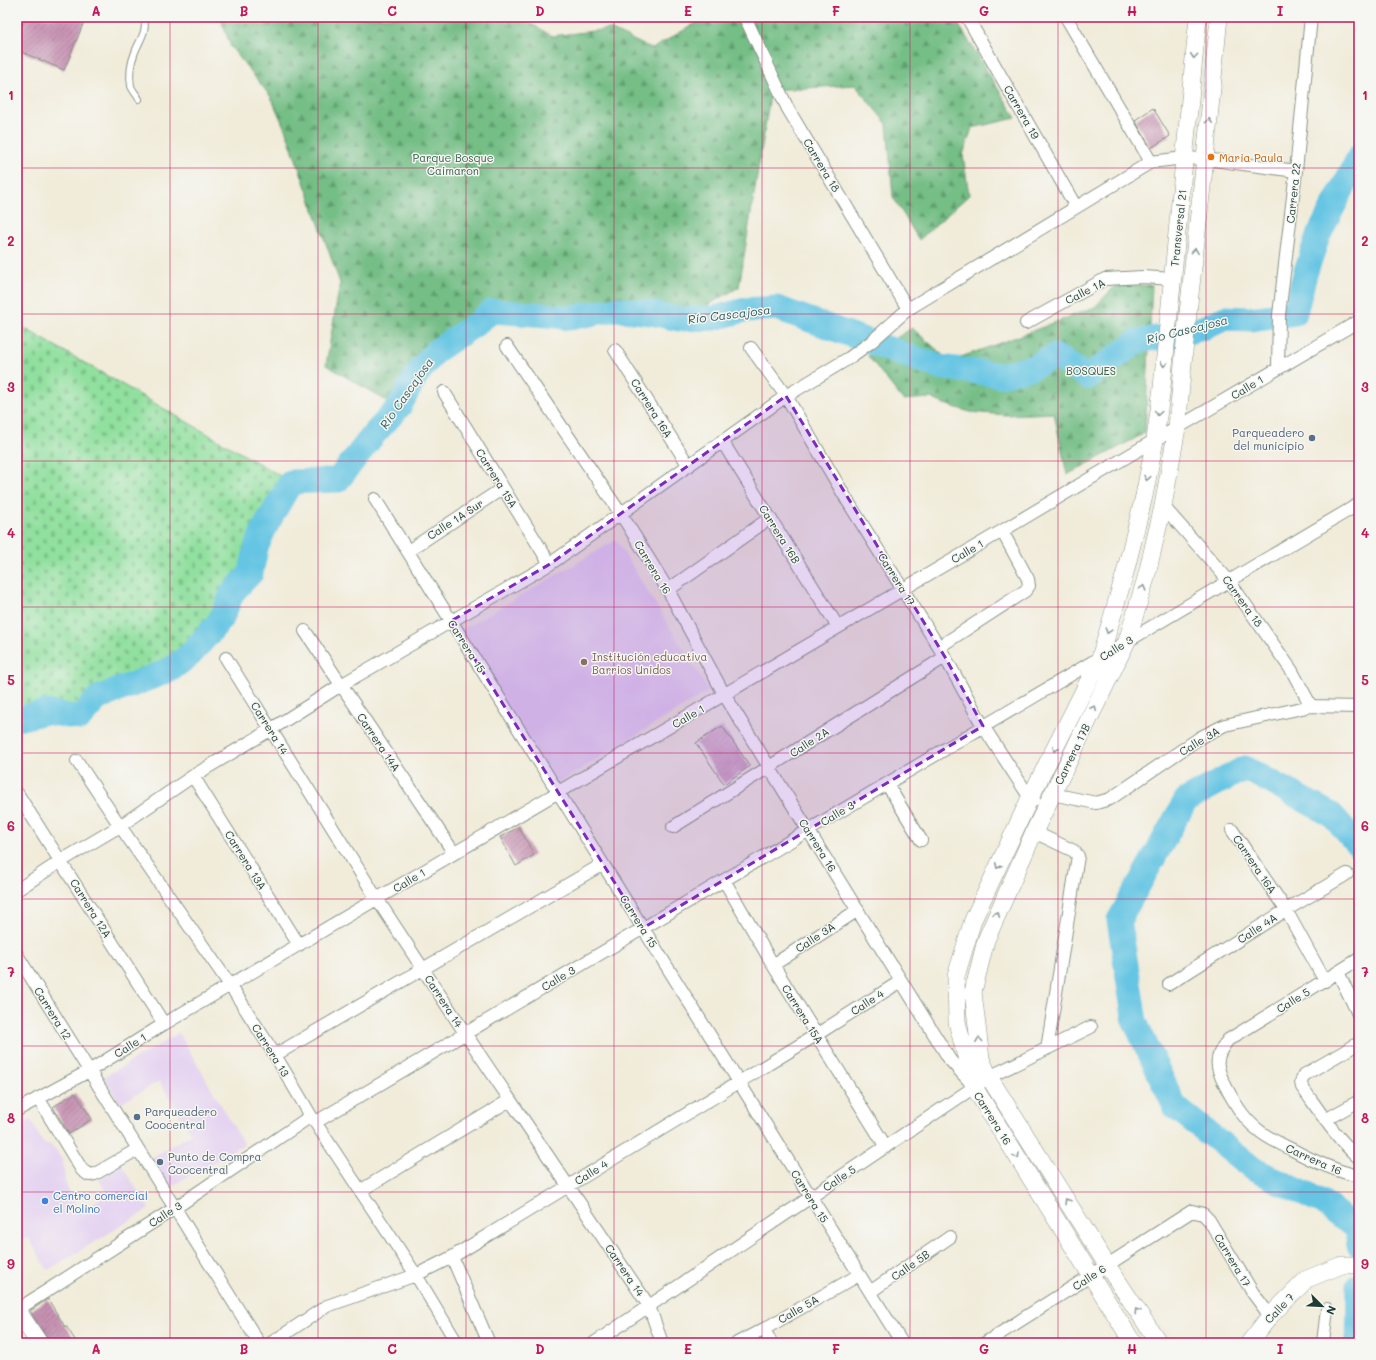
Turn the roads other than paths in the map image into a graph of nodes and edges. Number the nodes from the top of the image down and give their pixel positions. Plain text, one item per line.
1 (143, 17) edge
2 (745, 17) edge
3 (967, 17) edge
4 (1066, 17) edge
5 (1198, 17) edge
6 (1219, 17) edge
7 (1311, 17) edge
8 (140, 99) dead end
9 (1184, 158) junction
10 (1205, 159) junction
11 (1151, 162) junction
12 (1296, 171) junction
13 (1076, 208) junction
14 (1172, 281) junction
15 (908, 309) junction
16 (1359, 321) edge
17 (1026, 323) dead end
18 (507, 346) dead end
19 (751, 348) dead end
20 (615, 350) dead end
21 (1278, 368) junction
22 (444, 392) dead end
23 (786, 396) junction
24 (1178, 428) junction
25 (1155, 440) junction
26 (722, 441) junction
27 (689, 466) junction
28 (503, 488) junction
29 (375, 500) dead end
30 (1359, 504) edge
31 (1163, 506) junction
32 (621, 514) junction
33 (770, 518) junction
34 (1002, 531) junction
35 (408, 551) junction
36 (550, 564) junction
37 (1229, 581) junction
38 (904, 589) junction
39 (668, 590) junction
40 (451, 621) junction
41 (838, 627) junction
42 (305, 632) dead end
43 (1127, 641) junction
44 (942, 652) junction
45 (226, 658) dead end
46 (1100, 658) junction
47 (341, 685) junction
48 (724, 694) junction
49 (1311, 706) junction
50 (1359, 708) edge
51 (983, 726) junction
52 (270, 730) junction
53 (77, 761) dead end
54 (769, 768) junction
55 (193, 776) junction
56 (887, 784) junction
57 (558, 792) junction
58 (17, 793) edge
59 (1030, 798) junction
60 (1049, 800) junction
61 (120, 826) junction
62 (673, 827) dead end
63 (809, 830) junction
64 (1232, 830) dead end
65 (1034, 832) junction
66 (921, 840) dead end
67 (454, 853) junction
68 (61, 861) junction
69 (602, 864) junction
70 (1347, 874) dead end
71 (724, 880) junction
72 (17, 890) edge
73 (377, 899) junction
74 (858, 910) junction
75 (1286, 910) junction
76 (643, 928) junction
77 (299, 945) junction
78 (17, 955) edge
79 (1359, 959) edge
80 (773, 965) junction
81 (422, 968) junction
82 (1338, 972) junction
83 (901, 981) junction
84 (1325, 981) junction
85 (1169, 984) dead end
86 (230, 985) junction
87 (1359, 1016) edge
88 (164, 1024) junction
89 (1091, 1027) dead end
90 (465, 1033) junction
91 (816, 1035) junction
92 (1228, 1040) joint
93 (1359, 1043) edge
94 (1047, 1049) junction
95 (275, 1055) junction
96 (89, 1071) junction
97 (989, 1077) junction
98 (738, 1081) junction
99 (974, 1087) junction
100 (38, 1098) junction
101 (510, 1100) junction
102 (1359, 1101) edge
103 (17, 1110) edge
104 (313, 1119) junction
105 (1325, 1120) junction
106 (886, 1146) junction
107 (138, 1148) junction
108 (1359, 1158) edge
109 (1359, 1176) edge
110 (568, 1186) junction
111 (360, 1191) junction
112 (811, 1197) junction
113 (175, 1208) junction
114 (1192, 1211) joint
115 (950, 1237) dead end
116 (452, 1256) junction
117 (1107, 1265) junction
118 (1351, 1265) edge
119 (416, 1275) junction
120 (859, 1275) junction
121 (1091, 1276) junction
122 (870, 1292) junction
123 (649, 1306) junction
124 (1327, 1309) dead end
125 (17, 1310) edge
126 (1270, 1316) junction
127 (764, 1329) junction
128 (39, 1343) edge
129 (259, 1343) edge
130 (271, 1343) edge
131 (457, 1343) edge
132 (489, 1343) edge
133 (594, 1343) edge
134 (662, 1343) edge
135 (737, 1343) edge
136 (771, 1343) edge
137 (902, 1343) edge
138 (985, 1343) edge
139 (1133, 1343) edge
140 (1159, 1343) edge
141 (1249, 1343) edge
142 (1323, 1343) edge

1 - 8 lane
2 - 15 street, Carrera 18
3 - 13 street, Carrera 19
4 - 11 street
5 -> 9 street, Transversal 21
10 -> 6 street
7 - 12 street, Carrera 22
9 - 10 street
9 - 11 street
9 - 14 street, Transversal 21
10 - 12 street
24 -> 10 street, Carrera 17B
11 - 13 street
12 - 21 street, Carrera 22
13 - 15 street
14 - 17 street, Calle 1A
14 -> 25 street, Transversal 21
15 - 23 street
16 - 21 street, Calle 1
18 - 32 street, Carrera 16
19 - 23 street, Carrera 17
20 - 27 street, Carrera 16A
21 - 24 street, Calle 1
22 - 28 street, Carrera 15A
23 - 26 street
23 - 38 street, Carrera 17
24 - 25 street, Calle 1
24 - 31 street, Carrera 17B
25 - 34 street, Calle 1
25 -> 46 street, Carrera 17B
26 - 27 street
26 - 33 street, Carrera 16B
27 - 32 street
28 - 35 street, Calle 1A Sur
28 - 36 street, Carrera 15A
29 - 35 street, Carrera 15
30 - 37 street, Calle 3
31 - 37 street, Carrera 18
43 -> 31 street, Carrera 17B
32 - 36 street
32 - 39 street, Carrera 16
33 - 39 street
33 - 41 street, Carrera 16B
34 - 38 street, Calle 1
34 - 44 street, Calle 2A
35 - 40 street, Carrera 15
36 - 40 street
37 - 43 street, Calle 3
37 - 49 street, Carrera 18
38 - 41 street, Calle 1
38 - 44 street, Carrera 17
39 - 48 street, Carrera 16
40 - 47 street
40 - 57 street, Carrera 15
41 - 48 street, Calle 1
42 - 47 street, Carrera 14A
43 - 46 street, Calle 3
60 -> 43 street, Carrera 17B
44 - 51 street, Carrera 17
44 - 54 street, Calle 2A
45 - 52 street, Carrera 14
46 - 51 street, Calle 3
46 -> 59 street, Carrera 17B
47 - 52 street
47 - 67 street, Carrera 14A
48 - 54 street, Carrera 16
48 - 57 street, Calle 1
49 - 50 street, Calle 3A
49 - 60 street, Calle 3A
51 - 56 street, Calle 3
51 - 59 street, Carrera 17
52 - 55 street
52 - 73 street, Carrera 14
53 - 61 street, Carrera 13
54 - 62 street, Calle 2A
54 - 63 street, Carrera 16
55 - 61 street
55 - 77 street, Carrera 13A
56 - 63 street, Calle 3
56 - 66 street
57 - 67 street, Calle 1
57 - 69 street, Carrera 15
58 - 68 street, Carrera 12A
59 - 60 street
59 -> 99 street, Carrera 17B
60 - 65 street, Carrera 17B
61 - 68 street
61 - 86 street, Carrera 13
63 - 71 street, Calle 3
63 - 74 street, Carrera 16
64 - 75 street, Carrera 16A
65 - 94 street
97 -> 65 street, Carrera 17B
67 - 73 street, Calle 1
68 - 72 street
68 - 88 street, Carrera 12A
69 - 76 street, Carrera 15
69 - 81 street
70 - 75 street, Calle 4A
71 - 76 street, Calle 3
71 - 80 street, Carrera 15A
73 - 77 street, Calle 1
73 - 81 street, Carrera 14
74 - 80 street, Calle 3A
74 - 83 street, Carrera 16
75 - 84 street, Carrera 16A
75 - 85 street, Calle 4A
76 - 90 street, Calle 3
76 - 98 street, Carrera 15
77 - 86 street, Calle 1
78 - 96 street, Carrera 12
79 - 82 street, Calle 5
80 - 91 street, Carrera 15A
81 - 90 street, Carrera 14
81 - 95 street
82 - 84 street, Calle 5
82 - 87 street
83 - 91 street, Calle 4
83 - 99 street, Carrera 16
84 - 92 street, Calle 5
86 - 88 street, Calle 1
86 - 95 street, Carrera 13
88 - 96 street, Calle 1
89 - 94 street, Calle 5
90 - 101 street, Carrera 14
90 - 104 street, Calle 3
91 - 98 street, Calle 4
91 - 106 street, Carrera 15A
92 - 109 street, Carrera 16
93 - 105 street
94 - 97 street, Calle 5
95 - 104 street, Carrera 13
96 - 100 street, Calle 1
96 - 107 street, Carrera 12
97 - 99 street, Calle 5
117 -> 97 street, Carrera 16
98 - 110 street, Calle 4
98 - 112 street, Carrera 15
99 - 106 street, Calle 5
99 -> 121 street, Carrera 16
100 - 103 street, Calle 1
100 - 107 street
101 - 110 street, Carrera 14
101 - 111 street
102 - 105 street
104 - 111 street, Carrera 13
104 - 113 street, Calle 3
105 - 108 street
106 - 112 street, Calle 5
107 - 113 street, Carrera 12
110 - 116 street, Calle 4
110 - 123 street, Carrera 14
111 - 119 street, Carrera 13
112 - 120 street, Carrera 15
112 - 123 street, Calle 5
113 - 125 street, Calle 3
113 - 129 street, Carrera 12
114 - 117 street, Calle 6
114 - 126 street, Carrera 17
115 - 122 street, Calle 5B
116 - 119 street, Calle 4
116 - 132 street
117 - 121 street, Calle 6
140 -> 117 street, Carrera 16
118 - 126 street, Calle 7
119 - 130 street, Calle 4
119 - 131 street, Carrera 13
120 - 122 street, Carrera 15
120 - 127 street, Calle 5A
121 - 138 street, Calle 6
121 - 139 street, Carrera 16
122 - 137 street, Carrera 15
123 - 133 street, Calle 5
123 - 134 street, Carrera 14
124 - 142 street
125 - 128 street
126 - 141 street, Calle 7
127 - 135 street, Calle 5A
127 - 136 street

